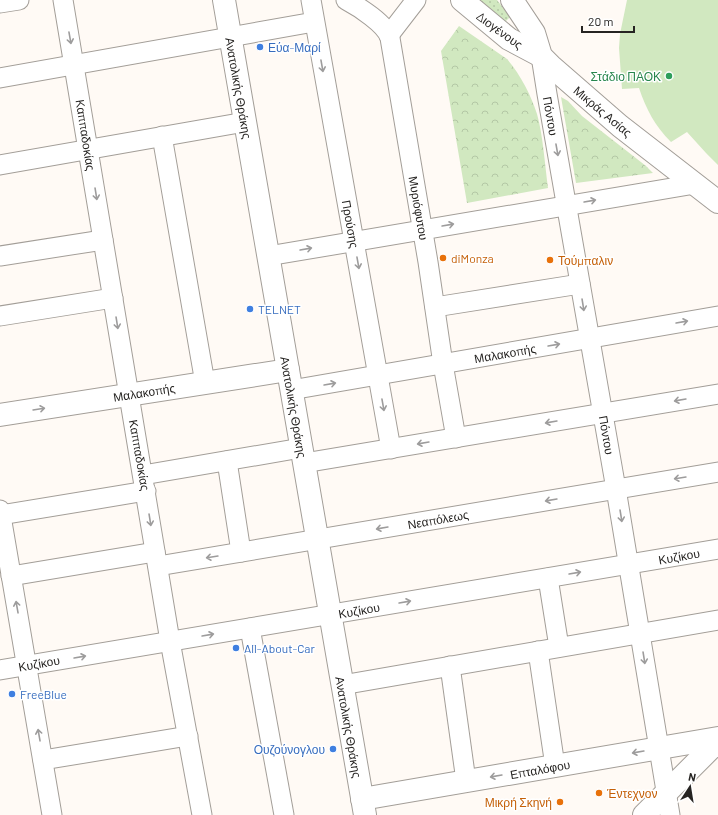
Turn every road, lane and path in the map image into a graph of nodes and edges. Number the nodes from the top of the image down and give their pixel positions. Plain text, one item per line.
1 (19, 0) edge
2 (63, 0) edge
3 (224, 0) edge
4 (311, 0) edge
5 (346, 0) edge
6 (416, 0) edge
7 (462, 0) edge
8 (512, 0) edge
9 (0, 3) edge
10 (314, 22) junction
11 (389, 35) junction
12 (230, 37) junction
13 (541, 56) junction
14 (75, 64) junction
15 (0, 78) edge
16 (245, 122) junction
17 (162, 136) junction
18 (88, 150) junction
19 (0, 165) edge
20 (695, 184) junction
21 (718, 202) edge
22 (566, 205) junction
23 (422, 230) junction
24 (103, 240) junction
25 (355, 241) junction
26 (0, 256) edge
27 (268, 256) junction
28 (580, 284) junction
29 (113, 298) junction
30 (435, 307) junction
31 (0, 316) edge
32 (718, 316) edge
33 (589, 339) junction
34 (443, 364) junction
35 (378, 376) junction
36 (290, 380) junction
37 (205, 383) junction
38 (129, 394) junction
39 (718, 394) edge
40 (603, 413) junction
41 (0, 415) edge
42 (456, 438) junction
43 (391, 449) junction
44 (303, 456) junction
45 (227, 461) junction
46 (718, 472) edge
47 (144, 483) junction
48 (616, 489) junction
49 (0, 512) edge
50 (317, 539) junction
51 (3, 541) edge
52 (718, 549) edge
53 (241, 552) junction
54 (157, 559) junction
55 (628, 564) junction
56 (11, 576) junction
57 (548, 578) junction
58 (330, 615) junction
59 (718, 620) edge
60 (250, 628) junction
61 (640, 634) junction
62 (170, 641) junction
63 (560, 647) junction
64 (538, 651) junction
65 (27, 666) junction
66 (450, 666) junction
67 (0, 670) edge
68 (342, 684) junction
69 (188, 736) junction
70 (718, 738) edge
71 (718, 741) edge
72 (659, 748) junction
73 (43, 760) junction
74 (554, 766) junction
75 (466, 781) junction
76 (667, 792) junction
77 (363, 807) edge
78 (52, 815) edge
79 (202, 815) edge
80 (284, 815) edge
81 (644, 815) edge
82 (670, 815) edge

1 - 9 street
2 -> 14 street, Καππαδοκίας
3 - 12 street, Ανατολικής Θράκης
4 - 10 street, Προύσης
5 - 11 street
6 - 11 street
7 - 13 street, Διογένους
8 - 13 street
10 - 12 street
10 -> 25 street, Προύσης
11 - 23 street, Μυριόφυτου
12 - 14 street
12 - 16 street, Ανατολικής Θράκης
13 - 20 street, Μικράς Ασίας
13 -> 22 street, Πόντου
14 - 15 street
14 - 18 street, Καππαδοκίας
16 - 17 street
16 - 27 street, Ανατολικής Θράκης
17 - 18 street
17 - 37 street
18 - 19 street
18 -> 24 street, Καππαδοκίας
20 - 21 street, Μικράς Ασίας
22 -> 20 street
23 -> 22 street
22 - 28 street, Πόντου
23 - 25 street
23 - 30 street, Μυριόφυτου
24 - 26 street
24 - 29 street, Καππαδοκίας
27 -> 25 street
25 -> 35 street, Προύσης
27 - 36 street, Ανατολικής Θράκης
28 - 30 street
28 -> 33 street, Πόντου
29 - 31 street
29 -> 38 street, Καππαδοκίας
30 - 34 street, Μυριόφυτου
33 -> 32 street, Μαλακοπής
34 -> 33 street, Μαλακοπής
33 - 40 street, Πόντου
34 - 35 street, Μαλακοπής
34 - 42 street, Μυριόφυτου
36 -> 35 street, Μαλακοπής
35 -> 43 street, Προύσης
36 - 37 street, Μαλακοπής
36 - 44 street, Ανατολικής Θράκης
37 - 38 street, Μαλακοπής
41 -> 38 street, Μαλακοπής
38 - 47 street, Καππαδοκίας
39 -> 40 street
40 -> 42 street
40 - 48 street, Πόντου
42 -> 43 street
43 - 44 street
44 - 45 street
44 - 50 street, Ανατολικής Θράκης
45 - 47 street
45 - 53 street
46 -> 48 street, Νεαπόλεως
47 - 49 street
47 -> 54 street, Καππαδοκίας
48 -> 50 street, Νεαπόλεως
48 -> 55 street, Πόντου
49 - 51 street
50 - 53 street, Νεαπόλεως
50 - 58 street, Ανατολικής Θράκης
51 - 56 street
52 - 55 street, Κυζίκου
53 -> 54 street, Νεαπόλεως
54 - 56 street, Νεαπόλεως
54 - 62 street, Καππαδοκίας
57 -> 55 street, Κυζίκου
55 - 61 street, Πόντου
65 -> 56 street
58 -> 57 street, Κυζίκου
57 - 63 street
58 - 60 street, Κυζίκου
58 - 68 street, Ανατολικής Θράκης
59 - 61 street
62 -> 60 street, Κυζίκου
60 - 80 street
61 - 63 street
61 -> 72 street, Πόντου
65 -> 62 street, Κυζίκου
62 - 69 street, Καππαδοκίας
63 - 64 street
64 - 66 street
64 - 74 street
65 - 67 street, Κυζίκου
73 -> 65 street
66 - 68 street
66 - 75 street
68 - 77 street, Ανατολικής Θράκης
69 - 73 street
69 - 79 street, Καππαδοκίας
70 - 72 street, Επταλόφου
71 - 76 street
72 -> 74 street, Επταλόφου
72 - 76 street, Πόντου
73 - 78 street
74 -> 75 street, Επταλόφου
75 - 77 street, Επταλόφου
76 - 81 street
76 - 82 street, Πόντου

